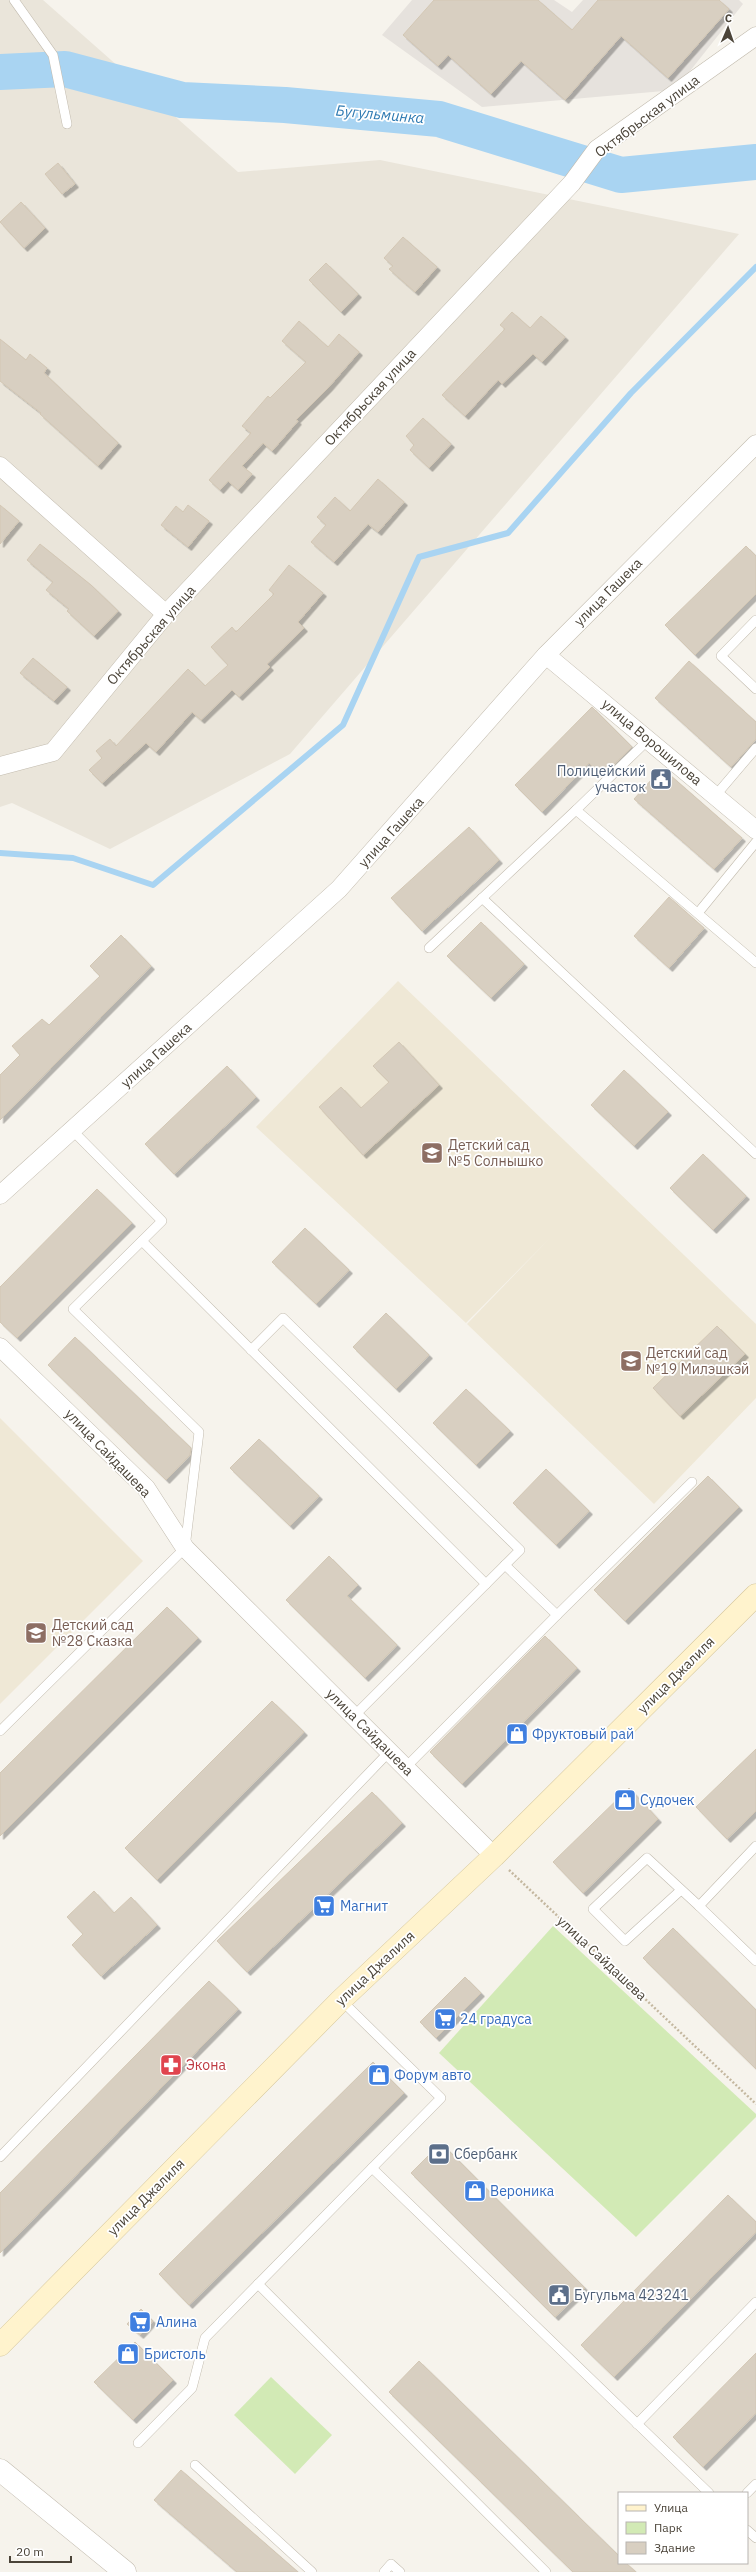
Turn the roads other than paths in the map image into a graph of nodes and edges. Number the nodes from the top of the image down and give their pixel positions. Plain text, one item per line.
1 (14, 0) edge
2 (756, 36) edge
3 (67, 124) dead end
4 (756, 444) edge
5 (0, 466) edge
6 (166, 614) junction
7 (756, 620) edge
8 (546, 655) junction
9 (756, 689) edge
10 (649, 739) junction
11 (756, 748) edge
12 (0, 766) edge
13 (716, 795) junction
14 (576, 810) junction
15 (756, 830) edge
16 (756, 842) edge
17 (482, 898) junction
18 (698, 913) junction
19 (429, 948) dead end
20 (756, 963) edge
21 (72, 1130) junction
22 (756, 1154) edge
23 (0, 1195) edge
24 (142, 1241) junction
25 (0, 1347) edge
26 (251, 1350) junction
27 (692, 1482) dead end
28 (185, 1548) junction
29 (505, 1564) junction
30 (486, 1584) junction
31 (756, 1595) edge
32 (557, 1615) junction
33 (354, 1716) junction
34 (0, 1730) edge
35 (390, 1751) junction
36 (406, 1767) junction
37 (756, 1846) edge
38 (494, 1856) junction
39 (681, 1890) junction
40 (699, 1906) junction
41 (756, 1961) edge
42 (341, 2000) junction
43 (0, 2157) edge
44 (372, 2168) junction
45 (258, 2284) junction
46 (756, 2302) edge
47 (0, 2345) edge
48 (637, 2424) junction
49 (138, 2443) dead end
50 (195, 2465) dead end
51 (0, 2470) edge
52 (756, 2484) edge
53 (708, 2492) edge
54 (748, 2492) edge
55 (748, 2531) edge
56 (756, 2538) edge
57 (125, 2572) edge
58 (312, 2572) edge
59 (384, 2572) edge
60 (400, 2572) edge
61 (546, 2572) edge

1 - 3 lane
2 - 6 street, Октябрьская улица
4 - 8 street, улица Гашека
5 - 6 street
6 - 12 street, Октябрьская улица
7 - 9 lane
8 - 10 street, улица Ворошилова
8 - 21 street, улица Гашека
10 - 13 street, улица Ворошилова
10 - 14 lane
11 - 13 lane
13 - 15 street, улица Ворошилова
14 - 17 lane
14 - 18 lane
16 - 18 lane
17 - 19 lane
17 - 22 lane
18 - 20 lane
21 - 23 street, улица Гашека
21 - 24 lane
24 - 26 lane
24 - 28 lane
25 - 28 street, улица Сайдашева
26 - 29 lane
26 - 30 lane
27 - 32 lane
28 - 33 street, улица Сайдашева
28 - 34 lane
29 - 30 lane
29 - 32 lane
30 - 33 lane
31 - 38 main road, улица Джалиля
32 - 36 lane
33 - 35 street, улица Сайдашева
35 - 36 street, улица Сайдашева
35 - 43 lane
36 - 38 street, улица Сайдашева
37 - 40 lane
38 - 42 main road, улица Джалиля
39 - 39 lane
39 - 40 lane
40 - 41 lane
42 - 44 lane
42 - 47 main road, улица Джалиля
44 - 45 lane
44 - 48 lane
45 - 49 lane
45 - 61 lane
46 - 48 lane
48 - 53 lane
50 - 58 lane
51 - 57 street
52 - 54 lane
55 - 56 lane
59 - 60 lane

